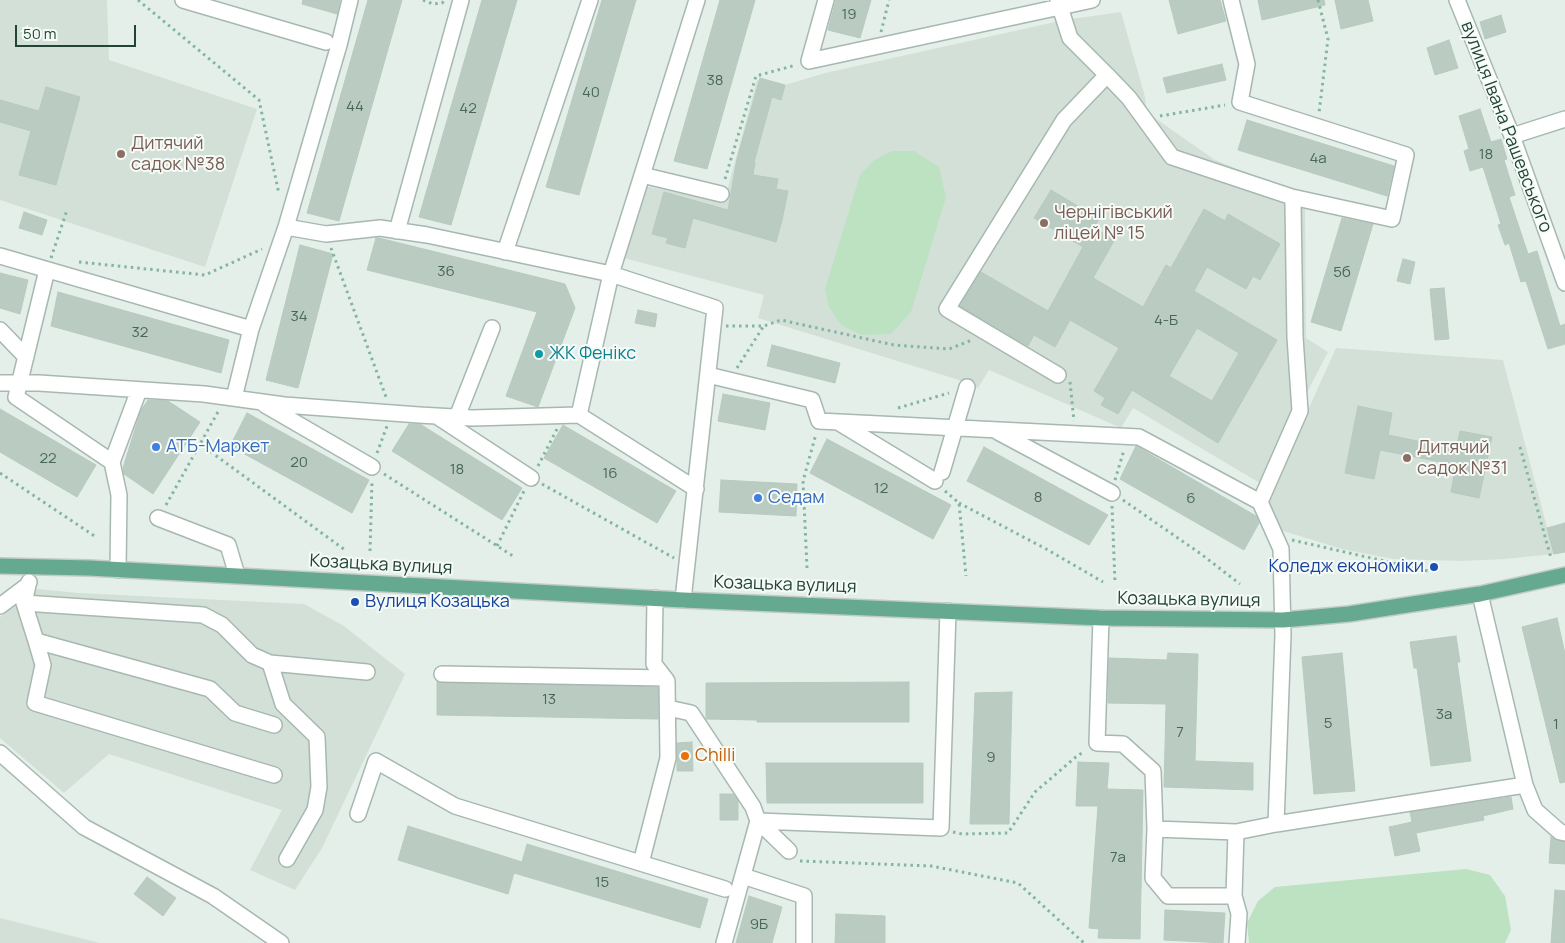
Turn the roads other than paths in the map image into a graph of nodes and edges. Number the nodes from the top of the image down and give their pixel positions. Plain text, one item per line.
1 (183, 0) edge
2 (350, 0) edge
3 (461, 0) edge
4 (590, 0) edge
5 (697, 0) edge
6 (826, 0) edge
7 (1092, 0) edge
8 (1230, 0) edge
9 (1457, 0) edge
10 (1059, 4) edge
11 (326, 42) dead end
12 (1107, 75) junction
13 (1565, 119) edge
14 (1512, 136) junction
15 (642, 175) junction
16 (720, 194) road end
17 (1292, 196) junction
18 (397, 231) junction
19 (284, 233) junction
20 (505, 252) junction
21 (0, 256) edge
22 (48, 270) junction
23 (611, 274) junction
24 (1565, 283) edge
25 (492, 328) dead end
26 (251, 329) junction
27 (0, 330) edge
28 (26, 357) junction
29 (708, 375) junction
30 (1058, 375) road end
31 (20, 382) junction
32 (0, 383) edge
33 (967, 387) road end
34 (138, 390) junction
35 (230, 397) junction
36 (259, 402) junction
37 (572, 415) junction
38 (437, 416) junction
39 (457, 417) junction
40 (837, 422) junction
41 (955, 428) junction
42 (994, 430) junction
43 (112, 462) junction
44 (372, 467) road end
45 (531, 478) road end
46 (696, 489) junction
47 (1112, 493) road end
48 (1260, 502) junction
49 (158, 518) road end
50 (0, 566) edge
51 (30, 568) junction
52 (118, 570) junction
53 (236, 576) junction
54 (1565, 576) edge
55 (28, 585) junction
56 (1480, 594) junction
57 (655, 598) junction
58 (683, 600) junction
59 (24, 603) junction
60 (0, 606) edge
61 (948, 611) junction
62 (1101, 618) junction
63 (1283, 620) junction
64 (36, 641) junction
65 (270, 663) junction
66 (366, 672) dead end
67 (442, 674) dead end
68 (665, 678) junction
69 (668, 708) junction
70 (274, 725) dead end
71 (0, 753) edge
72 (274, 775) dead end
73 (1525, 785) junction
74 (358, 814) dead end
75 (758, 821) junction
76 (1276, 824) junction
77 (1155, 829) junction
78 (1236, 832) junction
79 (1565, 833) edge
80 (789, 851) road end
81 (287, 859) dead end
82 (641, 863) junction
83 (743, 876) junction
84 (725, 889) dead end
85 (1234, 896) junction
86 (281, 943) edge
87 (724, 943) edge
88 (804, 943) edge
89 (1238, 943) edge

1 - 11 street
2 - 19 street
3 - 18 street
4 - 20 street
5 - 15 street
6 - 10 street
7 - 10 street
8 - 17 street
9 - 14 street, вулиця Івана Рашевського
10 - 12 street
12 - 17 street
12 - 30 street
13 - 14 street
14 - 24 street, вулиця Івана Рашевського
15 - 16 street
15 - 23 street
17 - 48 street
18 - 19 street
18 - 20 street
19 - 26 street
20 - 23 street
21 - 22 street
22 - 26 street
22 - 28 street
23 - 29 street
23 - 37 street
25 - 39 street
26 - 35 street
27 - 28 street
28 - 31 street
29 - 40 street
29 - 46 street
31 - 32 street
31 - 34 street
31 - 43 street
33 - 41 street
34 - 35 street
34 - 43 street
35 - 36 street
36 - 38 street
36 - 44 street
37 - 39 street
37 - 46 street
38 - 39 street
38 - 45 street
40 - 41 street
40 - 41 street
41 - 42 street
42 - 47 street
42 - 48 street
43 - 52 street
46 - 58 street
48 - 63 street
49 - 53 street
50 - 51 main road, Козацька вулиця
51 - 52 main road, Козацька вулиця
51 - 55 street
52 - 53 main road, Козацька вулиця
53 - 57 main road, Козацька вулиця
54 - 56 main road, Козацька вулиця
55 - 59 street
55 - 60 street
56 - 63 main road, Козацька вулиця
56 - 73 street
57 - 58 main road, Козацька вулиця
57 - 68 street
58 - 61 main road, Козацька вулиця
59 - 64 street
59 - 65 street
61 - 62 main road, Козацька вулиця
61 - 75 street
62 - 63 main road, Козацька вулиця
62 - 77 street
63 - 76 street
64 - 70 street
64 - 72 street
65 - 66 street
65 - 81 street
67 - 68 street
68 - 69 street
69 - 75 street
69 - 82 street
71 - 86 street
73 - 76 street
73 - 79 street
74 - 82 street
75 - 80 street
75 - 83 street
76 - 78 street
77 - 78 street
77 - 85 street
78 - 85 street
82 - 84 street
83 - 87 street
83 - 88 street
85 - 89 street

